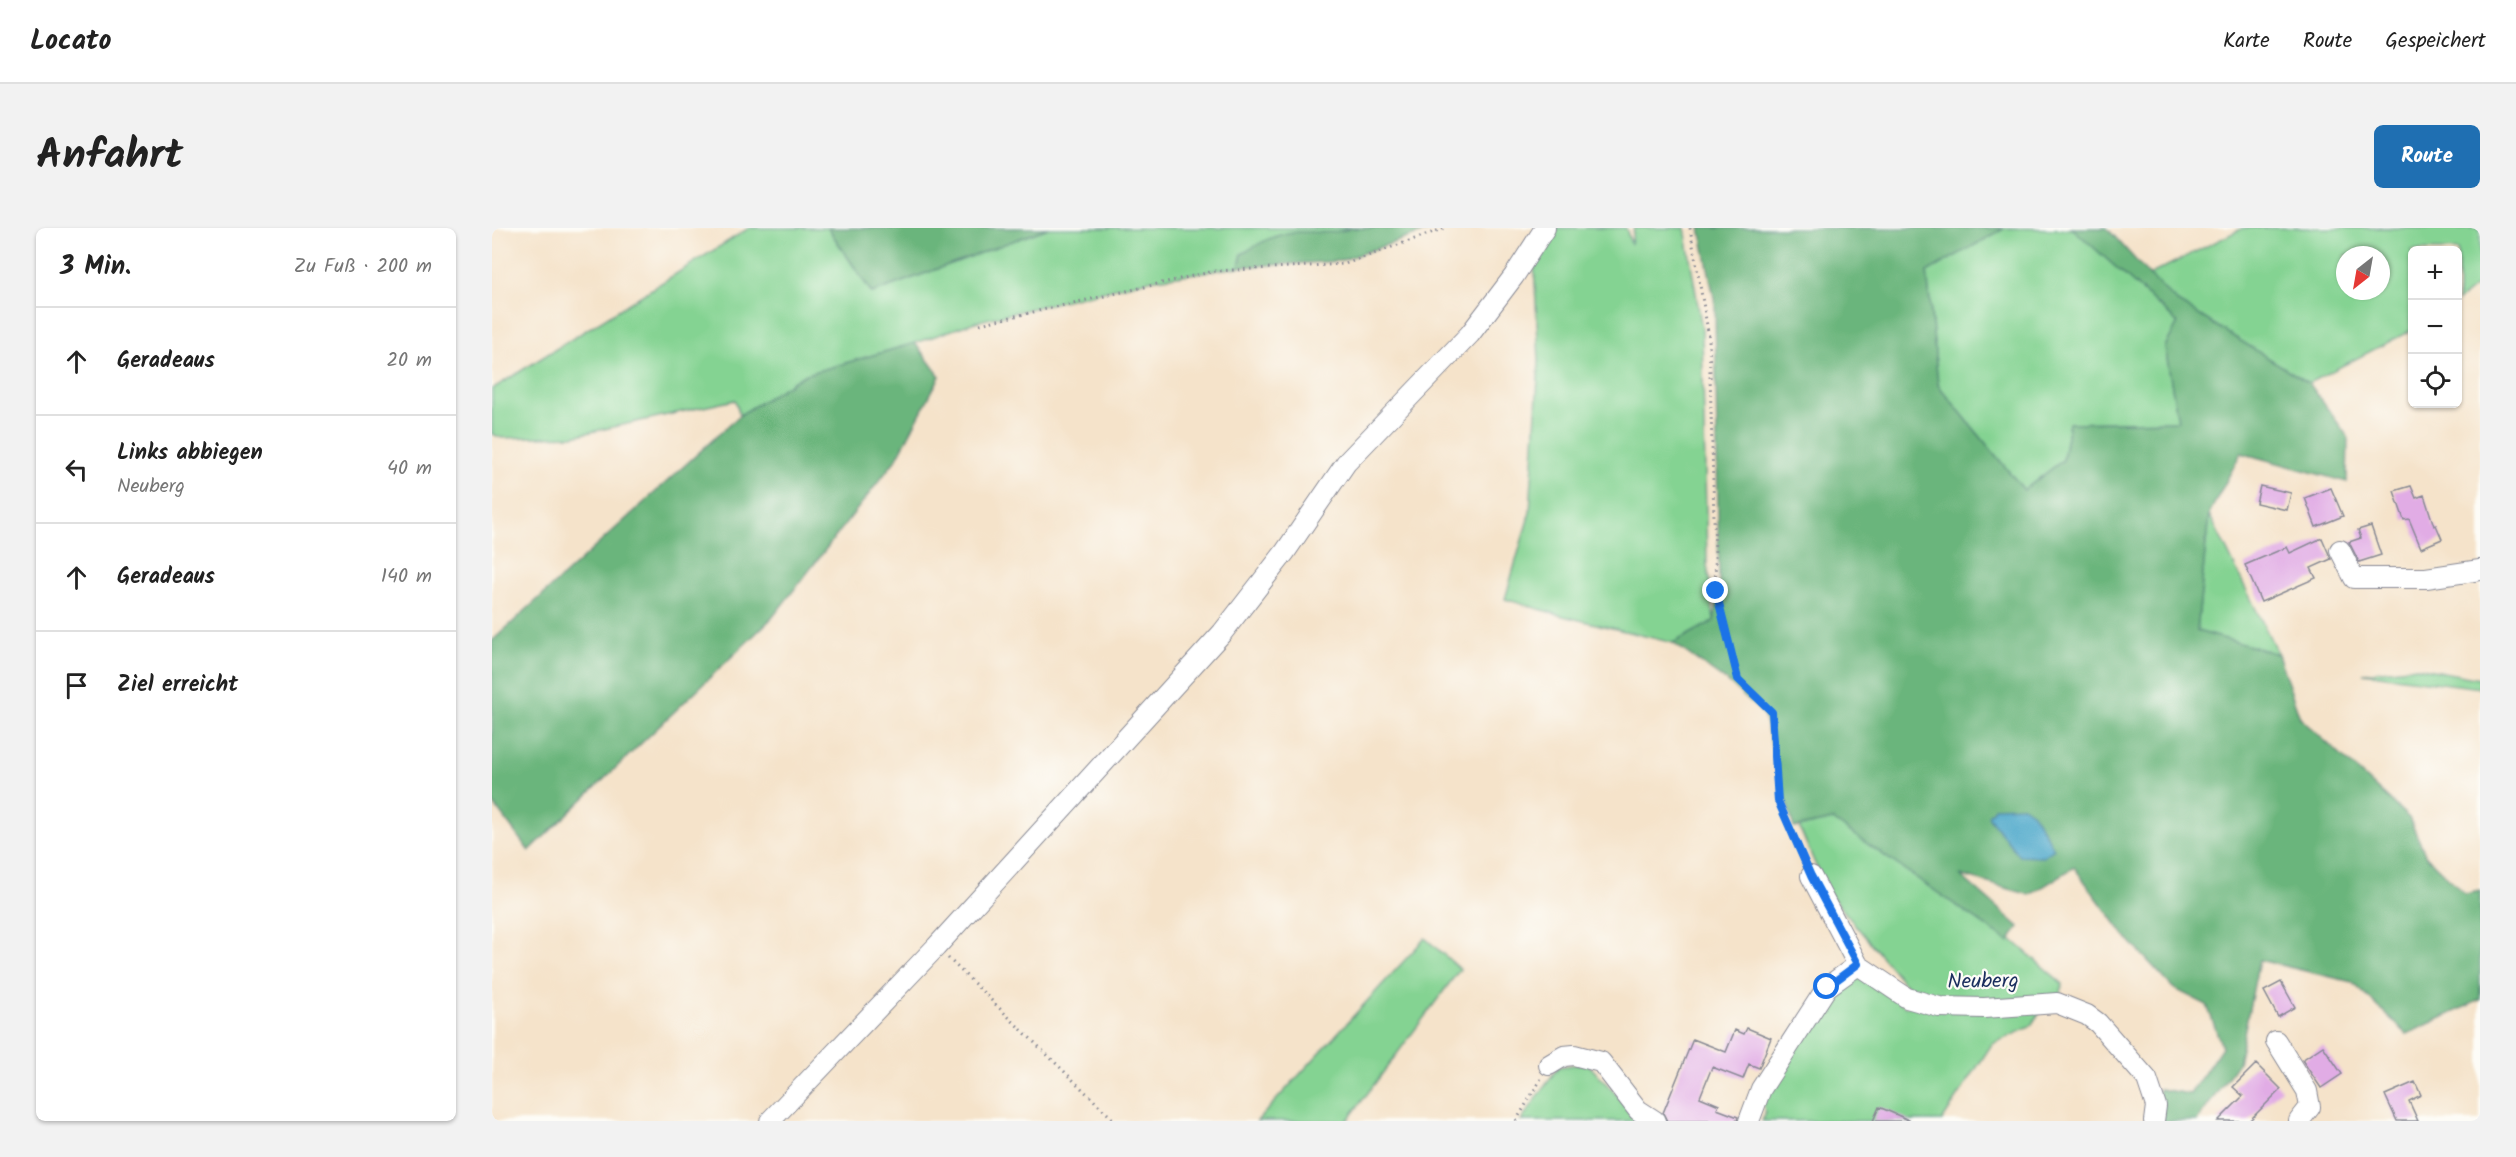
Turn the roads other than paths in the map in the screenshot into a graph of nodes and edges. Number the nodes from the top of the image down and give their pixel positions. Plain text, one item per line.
1 (1545, 228) edge
2 (2340, 550) dead end
3 (2480, 570) edge
4 (1811, 876) road end
5 (1858, 964) junction
6 (2276, 1041) dead end
7 (1549, 1065) road end
8 (770, 1121) edge
9 (1655, 1121) edge
10 (1749, 1121) edge
11 (2154, 1121) edge
12 (2299, 1121) edge

1 - 8 street
2 - 3 street
4 - 5 street, Neuberg
5 - 10 street
5 - 11 street, Neuberg
6 - 12 street
7 - 9 street

